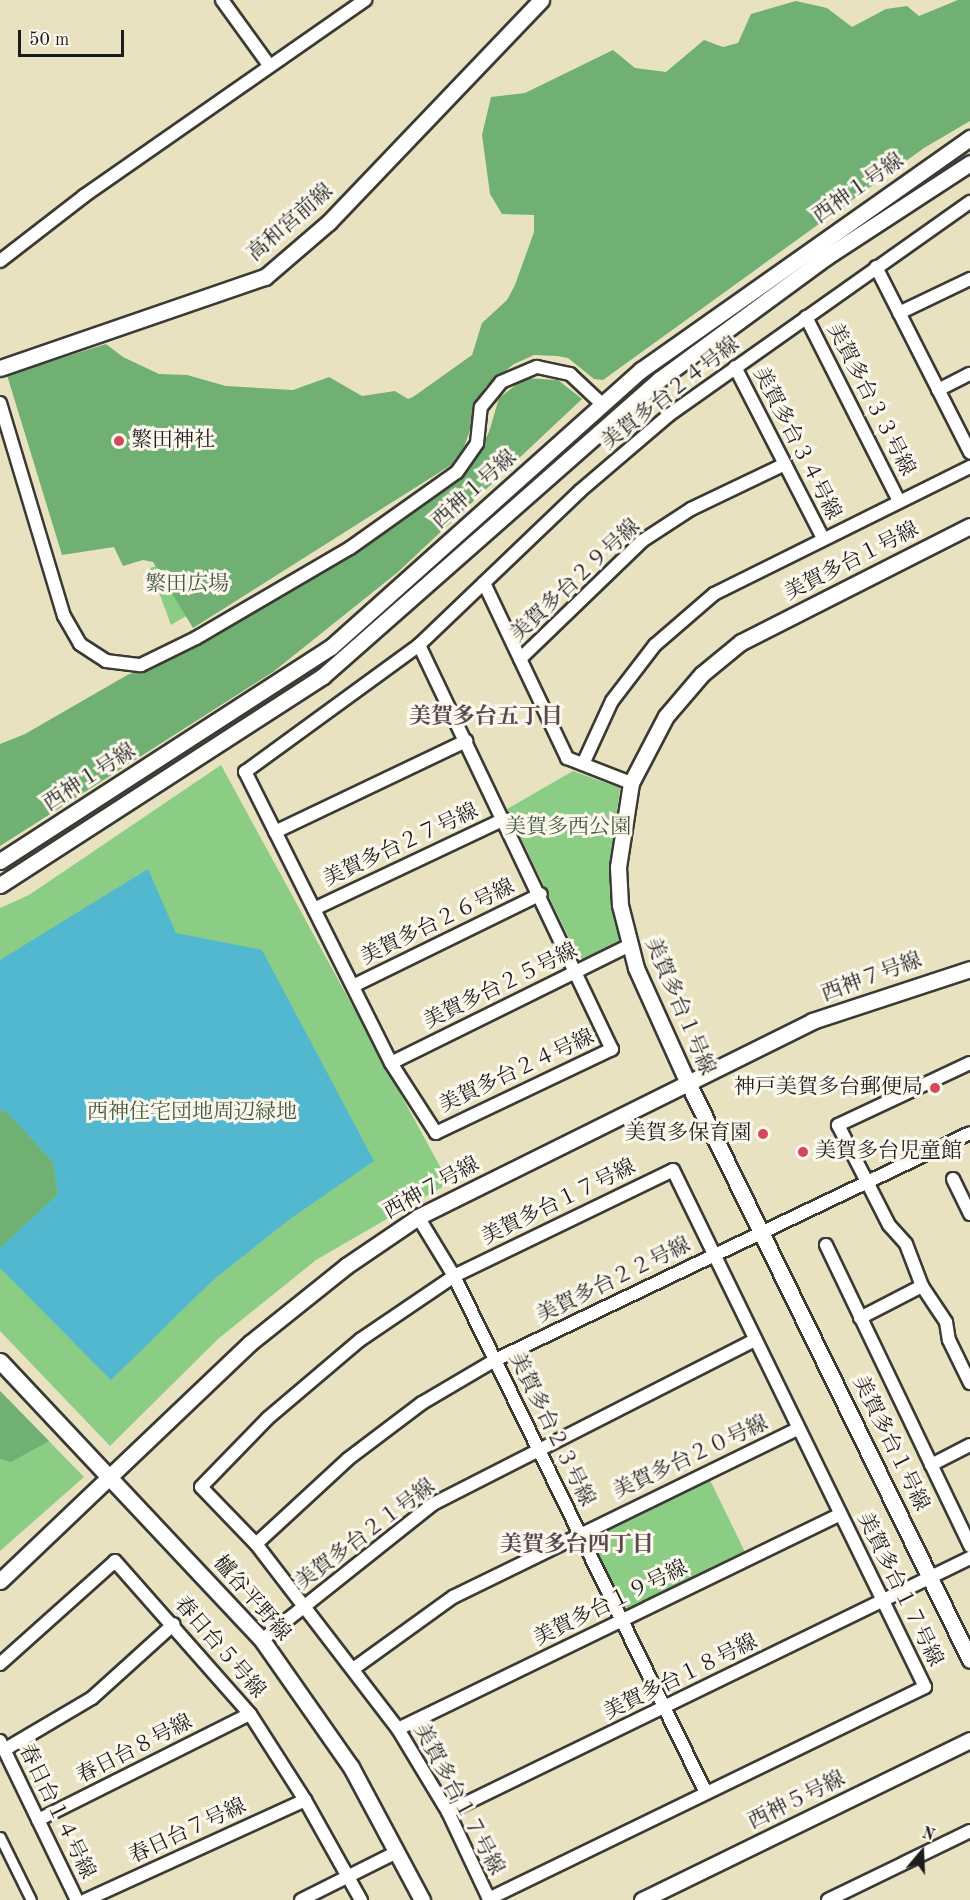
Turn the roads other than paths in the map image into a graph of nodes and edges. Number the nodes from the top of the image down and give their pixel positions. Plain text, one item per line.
1 (222, 0) edge
2 (365, 0) edge
3 (541, 0) edge
4 (269, 65) junction
5 (970, 138) edge
6 (970, 163) edge
7 (970, 202) edge
8 (0, 261) edge
9 (876, 267) junction
10 (970, 279) edge
11 (899, 313) junction
12 (806, 317) junction
13 (0, 368) edge
14 (735, 368) junction
15 (970, 374) edge
16 (938, 390) junction
17 (0, 403) edge
18 (602, 404) junction
19 (970, 453) edge
20 (785, 464) junction
21 (970, 467) edge
22 (899, 501) junction
23 (970, 526) edge
24 (823, 538) junction
25 (484, 583) junction
26 (419, 645) junction
27 (520, 659) junction
28 (466, 741) junction
29 (583, 764) junction
30 (632, 783) junction
31 (504, 819) junction
32 (275, 832) junction
33 (0, 861) edge
34 (0, 885) edge
35 (541, 894) junction
36 (314, 909) junction
37 (628, 946) junction
38 (970, 969) edge
39 (578, 970) junction
40 (353, 986) junction
41 (392, 1063) junction
42 (970, 1063) edge
43 (688, 1083) junction
44 (970, 1132) edge
45 (953, 1179) dead end
46 (865, 1181) junction
47 (970, 1214) edge
48 (418, 1216) junction
49 (763, 1230) junction
50 (826, 1245) dead end
51 (713, 1254) junction
52 (454, 1276) junction
53 (922, 1286) junction
54 (860, 1318) junction
55 (755, 1340) junction
56 (495, 1360) junction
57 (0, 1361) edge
58 (970, 1383) edge
59 (798, 1429) junction
60 (970, 1445) edge
61 (538, 1448) junction
62 (931, 1465) junction
63 (111, 1477) junction
64 (840, 1514) junction
65 (579, 1533) junction
66 (256, 1544) junction
67 (970, 1546) edge
68 (970, 1558) edge
69 (931, 1577) junction
70 (0, 1581) edge
71 (882, 1601) junction
72 (306, 1605) junction
73 (622, 1620) junction
74 (174, 1624) junction
75 (262, 1640) junction
76 (970, 1660) edge
77 (0, 1664) edge
78 (353, 1669) junction
79 (664, 1708) junction
80 (250, 1714) junction
81 (398, 1729) junction
82 (970, 1740) edge
83 (2, 1746) edge
84 (706, 1793) junction
85 (305, 1800) junction
86 (448, 1812) junction
87 (38, 1820) junction
88 (970, 1831) edge
89 (0, 1838) edge
90 (397, 1852) junction
91 (349, 1876) junction
92 (31, 1900) edge
93 (77, 1900) edge
94 (86, 1900) edge
95 (301, 1900) edge
96 (361, 1900) edge
97 (422, 1900) edge
98 (642, 1900) edge
99 (828, 1900) edge

1 - 4 street
2 - 4 street
3 - 13 street, 高和宮前線
4 - 8 street
5 - 18 street, 西神１号線
6 - 34 street, 西神１号線
7 - 9 street, 美賀多台２４号線
9 - 11 street
9 - 12 street, 美賀多台２４号線
10 - 11 street
11 - 16 street
12 - 14 street, 美賀多台２４号線
12 - 22 street, 美賀多台３３号線
14 - 20 street, 美賀多台３４号線
14 - 25 street, 美賀多台２４号線
15 - 16 street
16 - 19 street
17 - 18 street
18 - 33 street, 西神１号線
20 - 24 street, 美賀多台３４号線
20 - 27 street, 美賀多台２９号線
21 - 22 street
22 - 24 street
23 - 30 street, 美賀多台１号線
24 - 29 street
25 - 26 street, 美賀多台２４号線
25 - 27 street
26 - 28 street, 美賀多台２４号線
26 - 32 street, 美賀多台２４号線
27 - 29 street
28 - 31 street, 美賀多台２４号線
28 - 32 street
29 - 30 street
30 - 37 street, 美賀多台１号線
31 - 35 street, 美賀多台２４号線
31 - 36 street, 美賀多台２７号線
32 - 36 street, 美賀多台２４号線
35 - 39 street, 美賀多台２４号線
35 - 40 street, 美賀多台２６号線
36 - 40 street, 美賀多台２４号線
37 - 39 street, 美賀多台２５号線
37 - 43 street, 美賀多台１号線
38 - 43 street, 西神７号線
39 - 41 street, 美賀多台２５号線
39 - 41 street, 美賀多台２４号線
40 - 41 street, 美賀多台２４号線
42 - 46 street
43 - 48 street, 西神７号線
43 - 49 street, 美賀多台１号線
44 - 46 street, 美賀多台２２号線
45 - 47 street
46 - 49 street, 美賀多台２２号線
46 - 53 street
48 - 52 street, 美賀多台２３号線
48 - 63 street, 西神７号線
49 - 51 street, 美賀多台２２号線
49 - 69 street, 美賀多台１号線
50 - 54 street
51 - 52 street, 美賀多台１７号線
51 - 55 street, 美賀多台１７号線
51 - 56 street, 美賀多台２２号線
52 - 56 street, 美賀多台２３号線
52 - 66 street, 美賀多台１７号線
53 - 54 street
53 - 58 street
54 - 62 street
55 - 59 street, 美賀多台１７号線
55 - 61 street, 美賀多台２１号線
56 - 61 street, 美賀多台２３号線
56 - 66 street, 美賀多台２２号線
57 - 63 street, 櫨谷平野線
59 - 64 street, 美賀多台１７号線
59 - 65 street, 美賀多台２０号線
60 - 62 street
61 - 65 street, 美賀多台２３号線
61 - 72 street, 美賀多台２１号線
62 - 67 street
63 - 70 street, 西神７号線
63 - 75 street, 櫨谷平野線
64 - 71 street, 美賀多台１７号線
64 - 73 street, 美賀多台１９号線
65 - 73 street, 美賀多台２３号線
65 - 78 street, 美賀多台２０号線
66 - 72 street, 美賀多台１７号線
68 - 69 street, 美賀多台１８号線
69 - 71 street, 美賀多台１８号線
69 - 76 street, 美賀多台１号線
71 - 79 street, 美賀多台１８号線
71 - 84 street, 美賀多台１７号線
72 - 75 street, 美賀多台２１号線
72 - 78 street, 美賀多台１７号線
73 - 79 street, 美賀多台２３号線
73 - 81 street, 美賀多台１９号線
74 - 77 street, 春日台５号線
74 - 80 street, 春日台５号線
74 - 83 street
75 - 90 street, 櫨谷平野線
78 - 81 street, 美賀多台１７号線
79 - 84 street, 美賀多台２３号線
79 - 86 street, 美賀多台１８号線
80 - 85 street, 春日台５号線
80 - 87 street, 春日台８号線
81 - 86 street, 美賀多台１７号線
82 - 98 street, 西神５号線
83 - 87 street, 春日台１４号線
84 - 86 street, 美賀多台１７号線
85 - 91 street, 春日台５号線
85 - 94 street, 春日台７号線
87 - 93 street, 春日台１４号線
88 - 99 street
89 - 92 street
90 - 91 street
90 - 97 street, 櫨谷平野線
91 - 95 street
91 - 96 street, 春日台５号線

